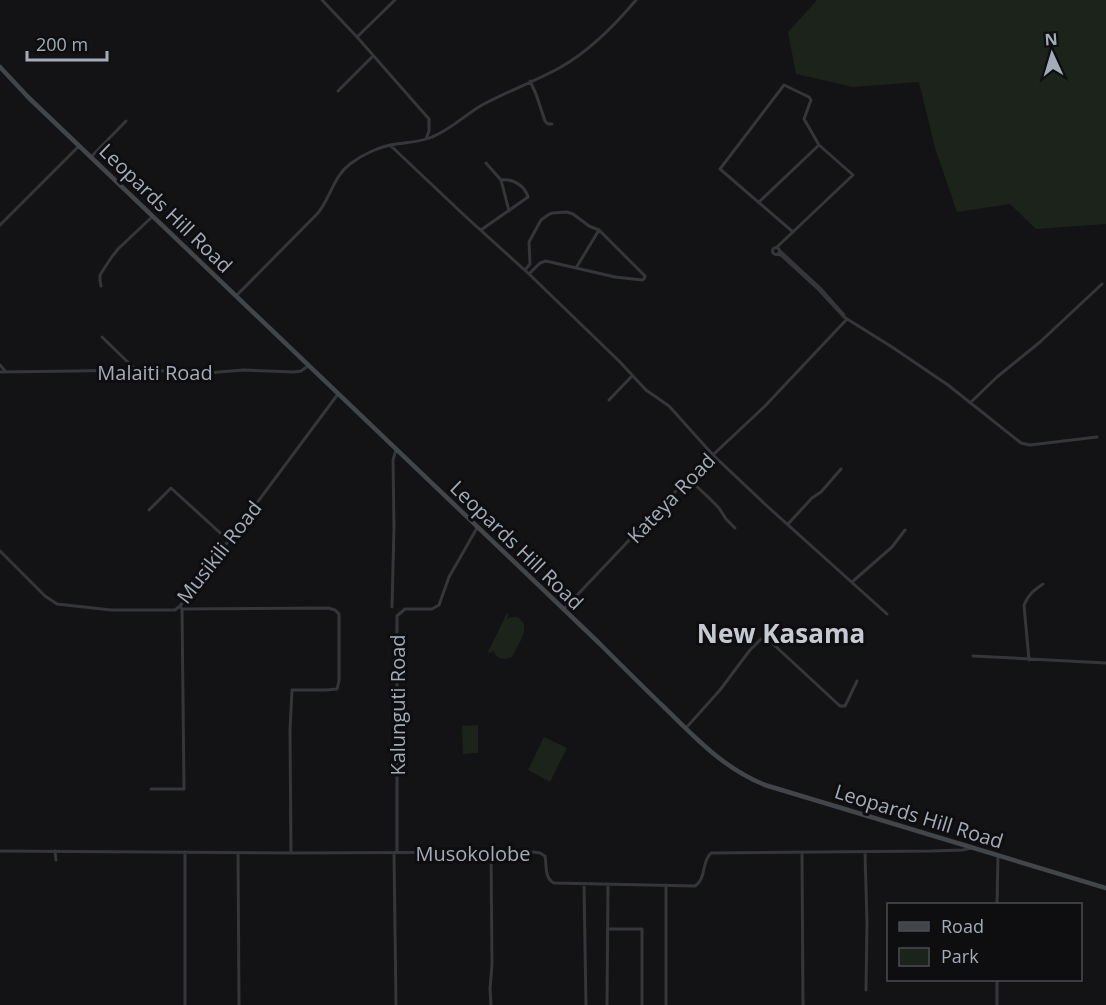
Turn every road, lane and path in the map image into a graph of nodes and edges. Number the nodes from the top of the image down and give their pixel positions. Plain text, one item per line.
1 (322, 0) edge
2 (395, 0) edge
3 (636, 0) edge
4 (357, 37) junction
5 (373, 56) junction
6 (0, 67) edge
7 (530, 81) junction
8 (338, 91) dead end
9 (126, 121) dead end
10 (552, 124) dead end
11 (426, 140) junction
12 (79, 145) junction
13 (390, 145) junction
14 (819, 145) junction
15 (91, 157) junction
16 (486, 163) dead end
17 (501, 180) junction
18 (759, 202) junction
19 (509, 211) junction
20 (153, 216) junction
21 (0, 225) edge
22 (481, 230) junction
23 (599, 230) junction
24 (793, 232) junction
25 (576, 268) junction
26 (525, 270) junction
27 (529, 274) junction
28 (1102, 284) dead end
29 (101, 286) dead end
30 (236, 296) junction
31 (845, 318) junction
32 (102, 337) dead end
33 (0, 365) edge
34 (308, 366) junction
35 (136, 370) junction
36 (0, 372) edge
37 (6, 372) junction
38 (632, 376) junction
39 (338, 394) junction
40 (609, 400) dead end
41 (970, 403) junction
42 (1097, 436) dead end
43 (396, 450) junction
44 (713, 455) junction
45 (842, 469) dead end
46 (686, 482) junction
47 (149, 510) dead end
48 (788, 524) junction
49 (477, 528) junction
50 (735, 528) dead end
51 (905, 530) dead end
52 (229, 541) junction
53 (0, 551) edge
54 (852, 582) junction
55 (1042, 584) dead end
56 (181, 607) junction
57 (392, 607) dead end
58 (563, 610) junction
59 (887, 614) dead end
60 (973, 656) dead end
61 (1029, 660) junction
62 (1106, 663) edge
63 (857, 681) dead end
64 (686, 728) junction
65 (151, 789) dead end
66 (972, 848) junction
67 (0, 851) edge
68 (55, 851) junction
69 (185, 852) junction
70 (491, 852) junction
71 (802, 852) junction
72 (865, 852) junction
73 (238, 853) junction
74 (291, 853) junction
75 (396, 853) junction
76 (998, 855) junction
77 (56, 860) dead end
78 (584, 884) junction
79 (608, 884) junction
80 (666, 885) junction
81 (1106, 888) edge
82 (997, 903) edge
83 (608, 929) junction
84 (997, 981) edge
85 (866, 990) dead end
86 (185, 1005) edge
87 (239, 1005) edge
88 (396, 1005) edge
89 (492, 1005) edge
90 (586, 1005) edge
91 (607, 1005) edge
92 (642, 1005) edge
93 (666, 1005) edge
94 (803, 1005) edge
95 (998, 1005) edge

1 - 4 street
2 - 4 street
3 - 7 street
4 - 5 street
5 - 8 street
5 - 11 street
6 - 12 main road, Leopards Hill Road
7 - 10 street
7 - 11 street
9 - 15 street
11 - 13 street
12 - 15 main road, Leopards Hill Road
12 - 21 street
13 - 22 street
13 - 30 street
14 - 18 street
14 - 18 street
14 - 24 street
15 - 20 main road, Leopards Hill Road
16 - 17 street
17 - 19 street
17 - 19 street
18 - 24 street
19 - 22 street
20 - 29 street
20 - 30 main road, Leopards Hill Road
22 - 26 street
23 - 25 street
23 - 25 street
23 - 26 street
24 - 31 street
25 - 27 street
26 - 27 street
27 - 38 street
28 - 41 street
30 - 34 main road, Leopards Hill Road
31 - 41 street
31 - 44 street, Kateya Road
32 - 35 street
33 - 37 street
34 - 35 street, Malaiti Road
34 - 39 main road, Leopards Hill Road
35 - 37 street, Malaiti Road
36 - 37 street, Malaiti Road
38 - 40 street
38 - 44 street
39 - 43 main road, Leopards Hill Road
39 - 52 street, Musikili Road
41 - 42 street
43 - 49 main road, Leopards Hill Road
43 - 57 street
44 - 46 street, Kateya Road
44 - 48 street
45 - 48 street
46 - 50 street
46 - 58 street, Kateya Road
47 - 52 street
48 - 54 street
49 - 58 main road, Leopards Hill Road
49 - 75 street, Kalunguti Road
51 - 54 street
52 - 56 street, Musikili Road
53 - 56 street, Musikili Road
54 - 59 street
55 - 61 street
56 - 65 street
56 - 74 street
58 - 64 main road, Leopards Hill Road
60 - 61 street
61 - 62 street
63 - 64 street
64 - 66 main road, Leopards Hill Road
66 - 72 street, Musokolobe
66 - 76 main road, Leopards Hill Road
67 - 68 street, Musokolobe
68 - 69 street, Musokolobe
68 - 77 street
69 - 73 street, Musokolobe
69 - 86 street
70 - 75 street, Musokolobe
70 - 78 street, Musokolobe
70 - 89 street
71 - 72 street, Musokolobe
71 - 80 street, Musokolobe
71 - 94 street
72 - 85 street
73 - 74 street, Musokolobe
73 - 87 street
74 - 75 street, Musokolobe
75 - 88 street
76 - 81 main road, Leopards Hill Road
76 - 82 street
78 - 79 street, Musokolobe
78 - 90 street
79 - 80 street, Musokolobe
79 - 83 street
80 - 93 street
83 - 91 street
83 - 92 street
84 - 95 street

